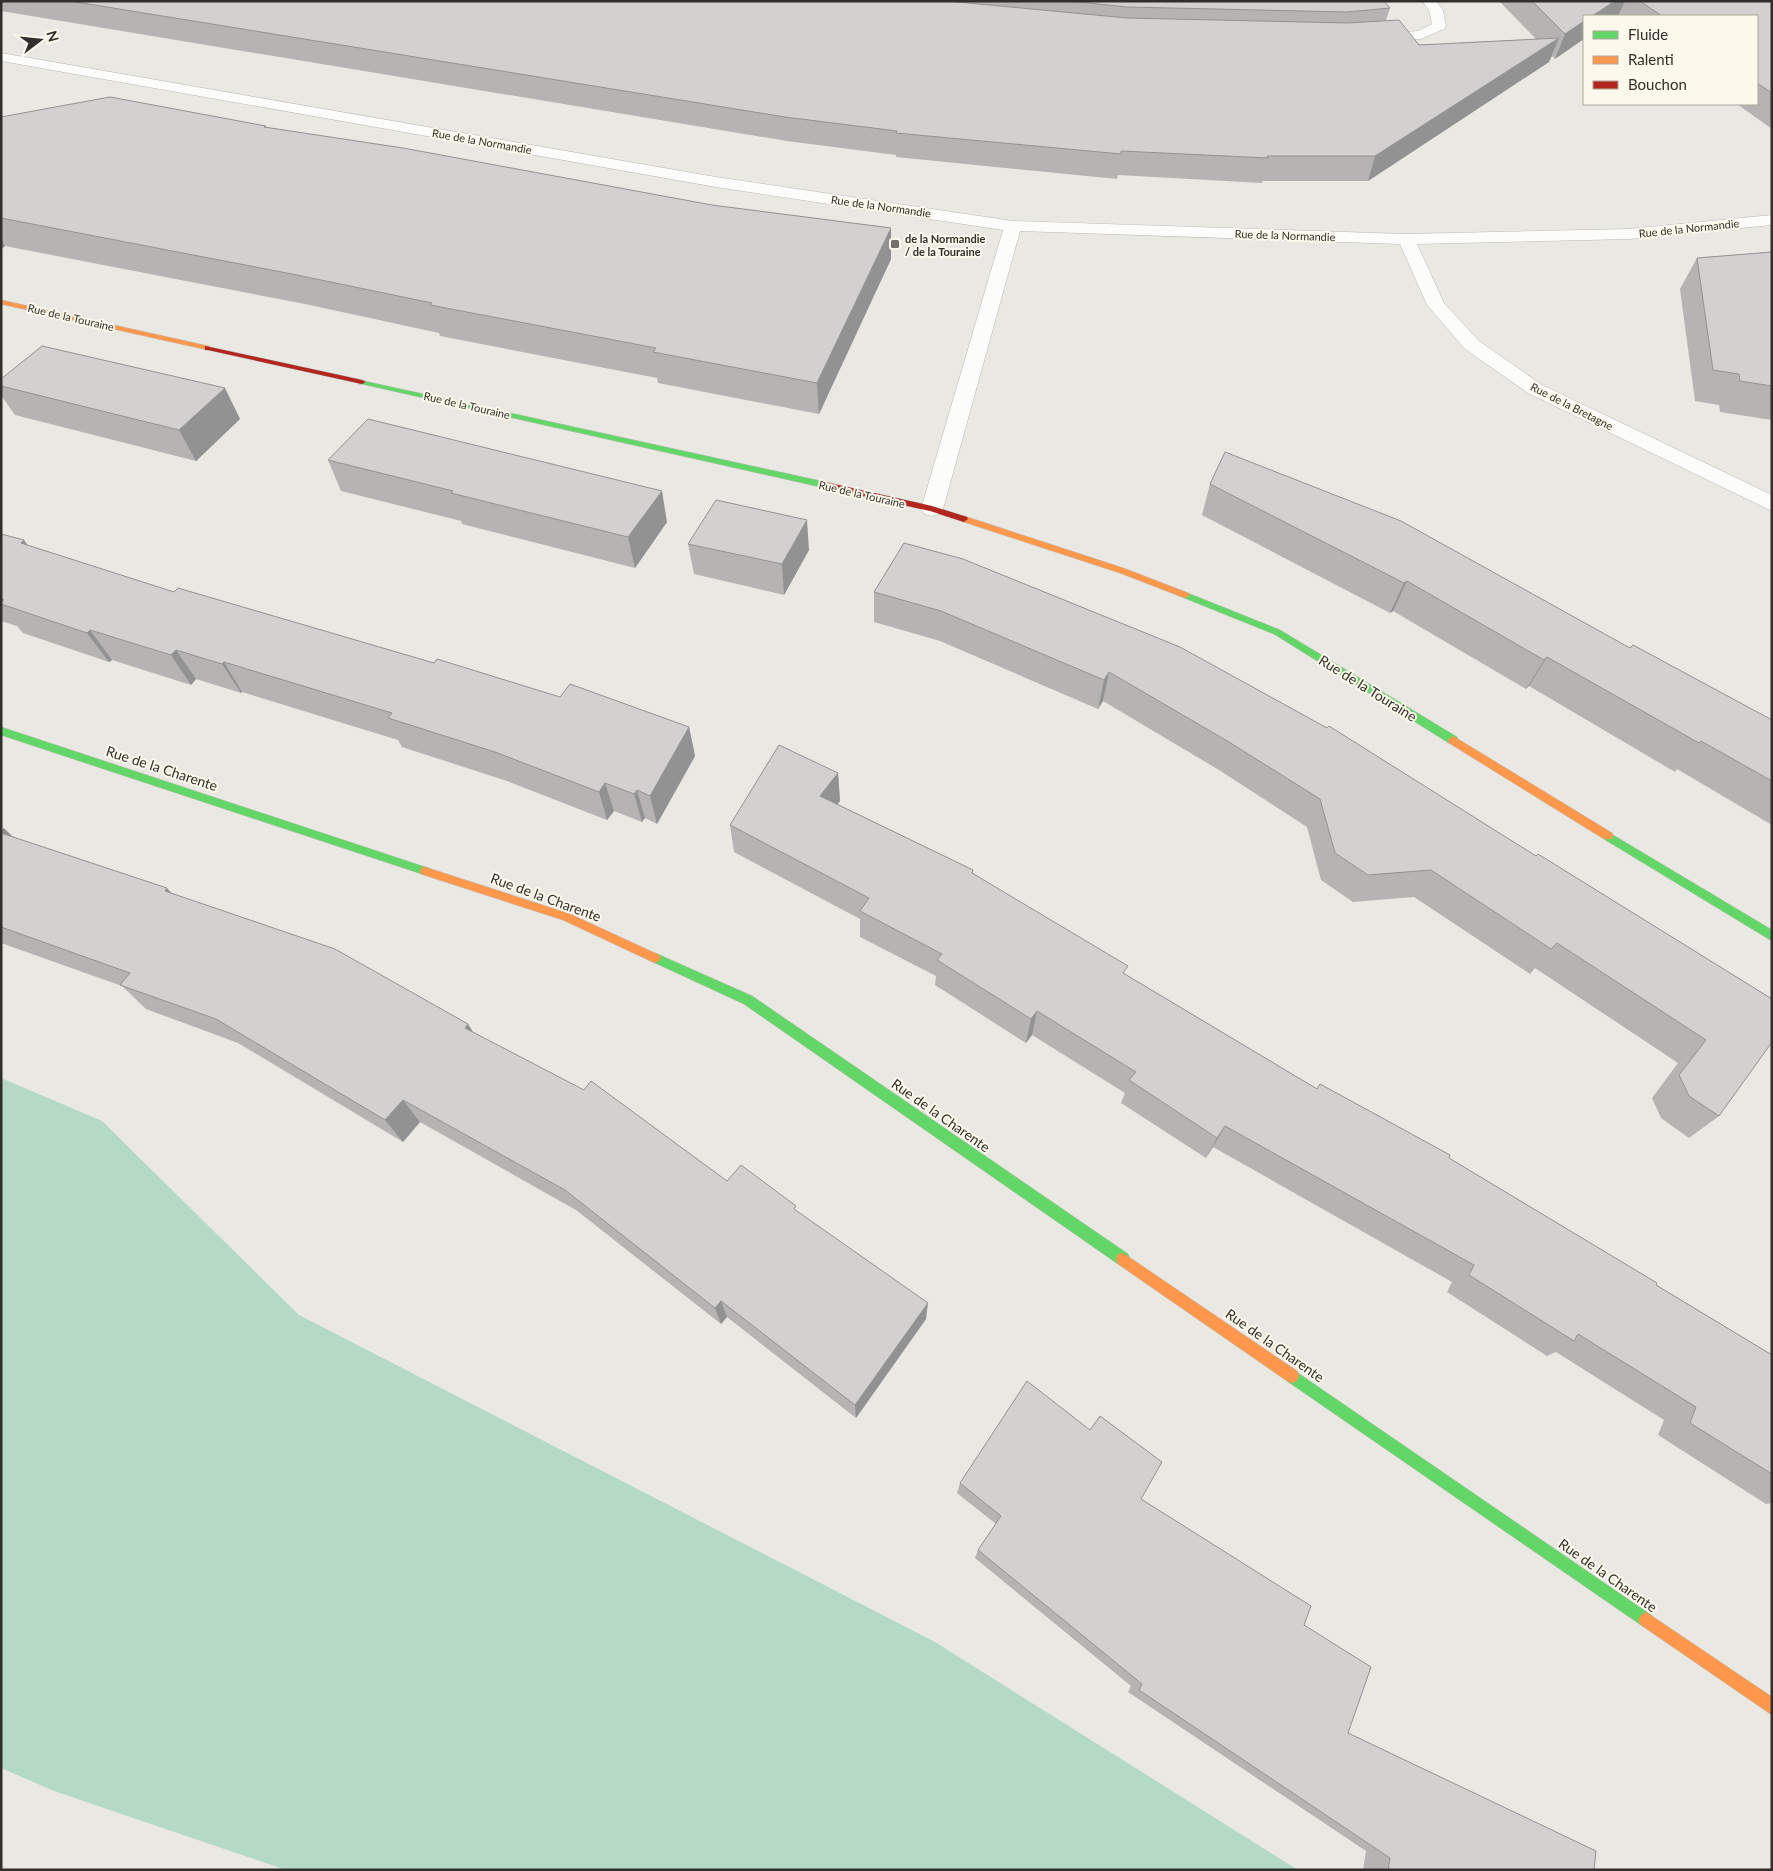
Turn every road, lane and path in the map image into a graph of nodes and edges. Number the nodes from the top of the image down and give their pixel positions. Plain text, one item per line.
1 (1429, 1) edge
2 (1359, 40) edge
3 (1, 57) edge
4 (1772, 220) edge
5 (1013, 226) junction
6 (1406, 238) junction
7 (1, 302) edge
8 (1769, 501) edge
9 (932, 509) junction
10 (1, 731) edge
11 (1772, 936) edge
12 (1772, 1707) edge

1 - 2 street
3 - 5 street, Rue de la Normandie
4 - 6 street, Rue de la Normandie
5 - 6 street, Rue de la Normandie
5 - 9 street
6 - 8 street, Rue de la Bretagne
7 - 9 street, Rue de la Touraine
9 - 11 street, Rue de la Touraine
10 - 12 street, Rue de la Charente

